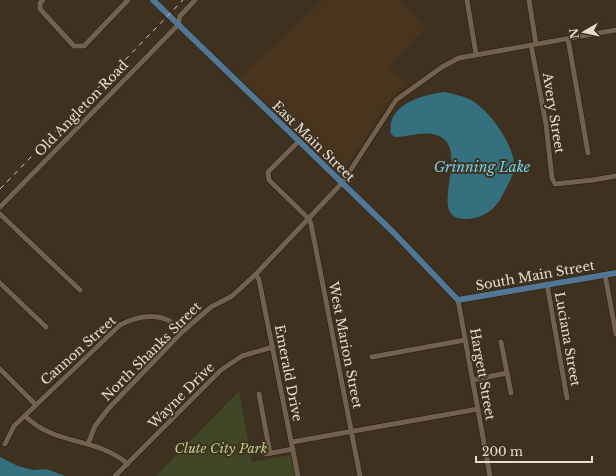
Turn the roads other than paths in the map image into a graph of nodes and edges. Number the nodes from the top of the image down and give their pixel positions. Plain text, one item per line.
1 (43, 0) edge
2 (128, 0) edge
3 (152, 0) edge
4 (195, 0) edge
5 (467, 0) edge
6 (529, 0) edge
7 (178, 25) junction
8 (616, 30) edge
9 (568, 39) junction
10 (534, 44) junction
11 (476, 54) junction
12 (298, 142) junction
13 (588, 153) dead end
14 (616, 176) edge
15 (342, 183) junction
16 (0, 207) edge
17 (0, 214) edge
18 (309, 219) junction
19 (616, 273) edge
20 (256, 274) junction
21 (605, 275) junction
22 (0, 283) edge
23 (547, 284) junction
24 (80, 290) dead end
25 (458, 300) junction
26 (46, 327) dead end
27 (182, 332) junction
28 (616, 334) edge
29 (465, 340) junction
30 (501, 342) dead end
31 (273, 347) junction
32 (372, 358) dead end
33 (0, 369) edge
34 (507, 373) junction
35 (472, 380) junction
36 (511, 393) dead end
37 (259, 394) dead end
38 (567, 398) dead end
39 (35, 404) junction
40 (478, 409) junction
41 (24, 416) junction
42 (351, 431) junction
43 (292, 442) junction
44 (5, 444) dead end
45 (88, 444) junction
46 (293, 449) junction
47 (128, 464) junction
48 (115, 476) edge
49 (298, 476) edge
50 (360, 476) edge
51 (490, 476) edge

1 - 2 street
3 - 7 main road, East Main Street
4 - 7 street, Old Angleton Road
5 - 11 street
6 - 10 street, Avery Street
7 - 12 main road, East Main Street
7 - 16 street, Old Angleton Road
8 - 9 street, North Shanks Street
9 - 10 street, North Shanks Street
9 - 13 street
10 - 11 street, North Shanks Street
10 - 14 street, Avery Street
11 - 15 street, North Shanks Street
12 - 15 main road, East Main Street
12 - 18 street
15 - 18 street, North Shanks Street
15 - 25 main road, East Main Street
17 - 24 street
18 - 20 street, North Shanks Street
18 - 42 street, West Marion Street
19 - 21 main road, South Main Street
20 - 27 street, North Shanks Street
20 - 31 street, Emerald Drive
21 - 23 main road, South Main Street
21 - 28 street
22 - 26 street
23 - 25 main road, South Main Street
23 - 38 street, Luciana Street
25 - 29 street, Hargett Street
27 - 39 street, Cannon Street
27 - 45 street, North Shanks Street
29 - 32 street
29 - 35 street, Hargett Street
30 - 34 street
31 - 43 street, Emerald Drive
31 - 47 street, Wayne Drive
33 - 39 street
34 - 35 street
34 - 36 street
35 - 40 street, Hargett Street
37 - 46 street
39 - 41 street, Cannon Street
40 - 42 street
40 - 51 street, Hargett Street
41 - 44 street, Cannon Street
41 - 45 street
42 - 43 street
42 - 50 street, West Marion Street
43 - 46 street, Emerald Drive
45 - 47 street
46 - 49 street, Emerald Drive
47 - 48 street, Wayne Drive

